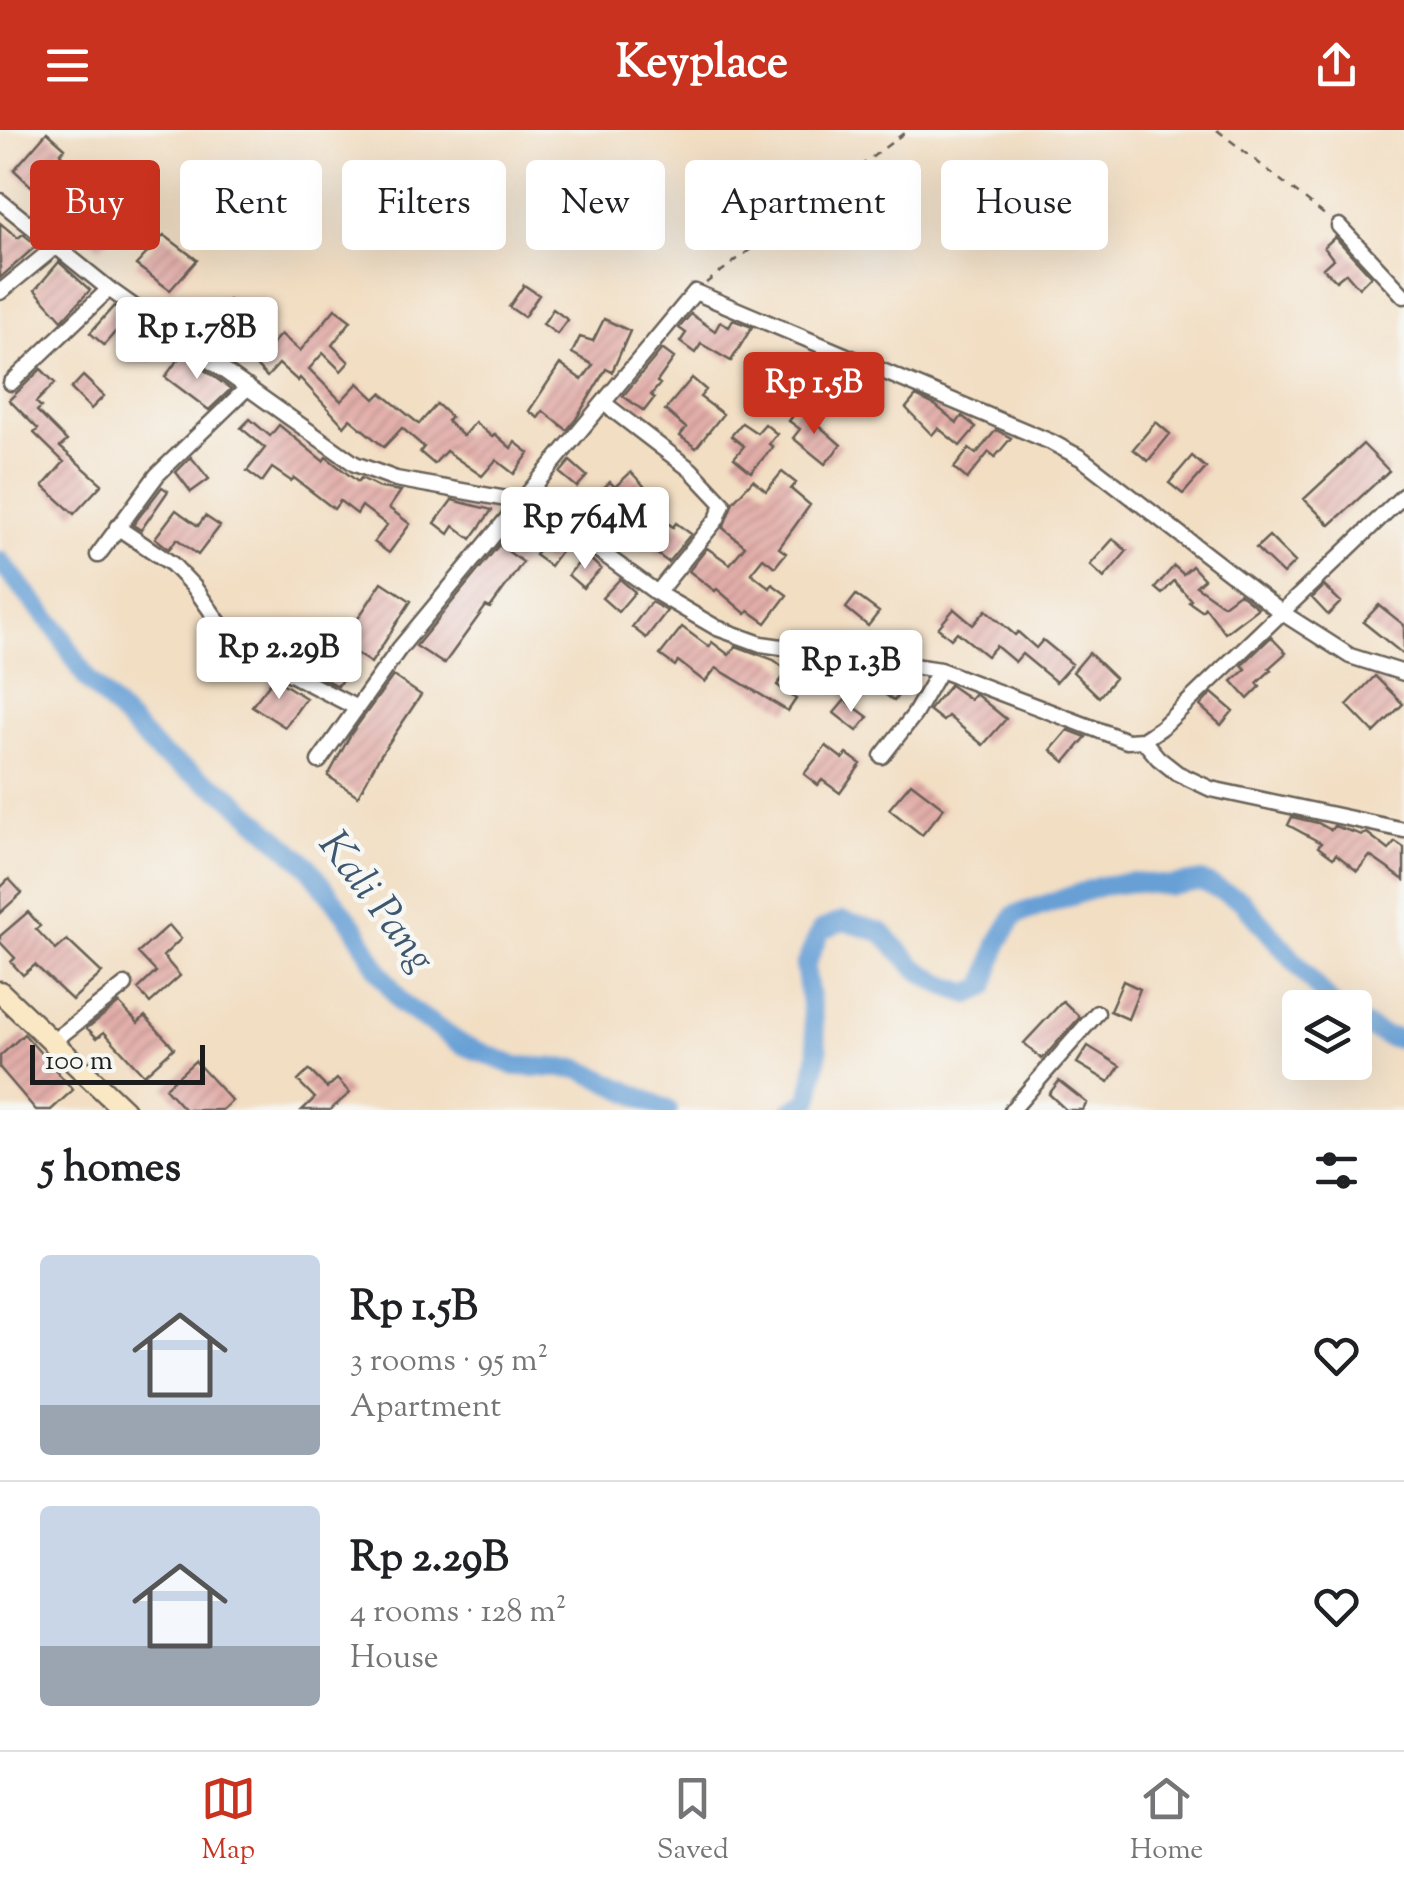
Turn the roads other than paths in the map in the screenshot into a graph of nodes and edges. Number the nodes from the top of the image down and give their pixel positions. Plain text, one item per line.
1 (0, 201) edge
2 (30, 226) edge
3 (1339, 226) road end
4 (51, 250) edge
5 (59, 250) edge
6 (109, 289) junction
7 (0, 292) edge
8 (1404, 296) edge
9 (11, 384) dead end
10 (248, 387) junction
11 (605, 404) junction
12 (1404, 495) edge
13 (523, 502) junction
14 (117, 527) junction
15 (98, 555) dead end
16 (657, 593) junction
17 (1280, 612) junction
18 (940, 670) junction
19 (1404, 673) edge
20 (354, 708) junction
21 (1143, 740) junction
22 (882, 756) dead end
23 (318, 761) dead end
24 (1404, 830) edge
25 (125, 985) dead end
26 (0, 992) edge
27 (1097, 1012) dead end
28 (51, 1043) junction
29 (124, 1110) edge
30 (1012, 1110) edge

1 - 2 street
3 - 8 street
4 - 7 street
5 - 6 street
6 - 9 street
6 - 10 street
10 - 13 street
10 - 14 street
11 - 13 street
11 - 16 street
11 - 17 street
12 - 17 street
13 - 16 street
13 - 20 street
14 - 15 street
14 - 20 street
16 - 18 street
17 - 19 street
17 - 21 street
18 - 21 street
18 - 22 street
20 - 23 street
21 - 24 street
25 - 28 street
26 - 28 main road
27 - 30 street
28 - 29 main road

